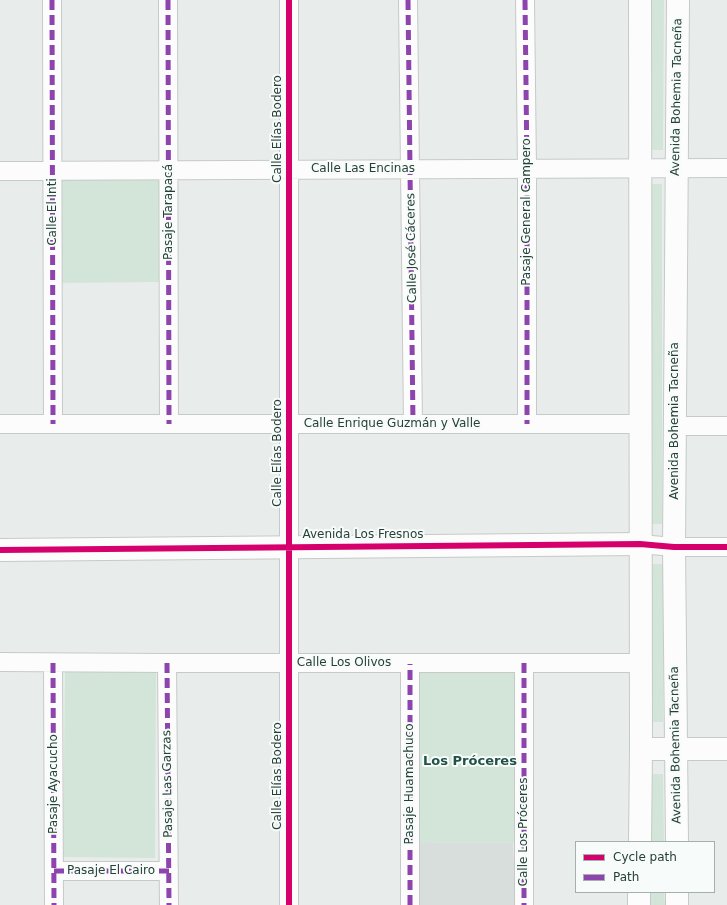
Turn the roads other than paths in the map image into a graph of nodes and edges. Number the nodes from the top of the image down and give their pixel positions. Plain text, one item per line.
1 (52, 0) edge
2 (168, 0) edge
3 (289, 0) edge
4 (408, 0) edge
5 (525, 0) edge
6 (640, 0) edge
7 (678, 0) edge
8 (640, 168) junction
9 (676, 168) junction
10 (727, 168) edge
11 (411, 169) junction
12 (527, 169) junction
13 (53, 170) junction
14 (169, 170) junction
15 (289, 170) junction
16 (0, 171) edge
17 (0, 424) edge
18 (53, 424) junction
19 (169, 424) junction
20 (289, 424) junction
21 (413, 424) junction
22 (527, 424) junction
23 (640, 424) junction
24 (674, 426) junction
25 (727, 426) edge
26 (640, 544) junction
27 (289, 547) junction
28 (674, 547) junction
29 (727, 547) edge
30 (0, 550) edge
31 (0, 662) edge
32 (53, 663) junction
33 (167, 663) junction
34 (289, 663) junction
35 (641, 663) junction
36 (410, 664) junction
37 (524, 664) junction
38 (641, 749) junction
39 (676, 749) junction
40 (727, 749) edge
41 (640, 841) edge
42 (677, 841) edge
43 (54, 871) junction
44 (169, 871) junction
45 (639, 893) edge
46 (677, 893) edge
47 (54, 905) edge
48 (169, 905) edge
49 (289, 905) edge
50 (410, 905) edge
51 (524, 905) edge
52 (639, 905) edge
53 (677, 905) edge

1 - 13 street, Calle El Inti
2 - 14 street, Pasaje Tarapacá
3 - 15 street, Calle Elías Bodero
4 - 11 street, Calle José Cáceres
5 - 12 street, Pasaje General Campero
6 - 8 main road
7 - 9 main road, Avenida Bohemia Tacneña
8 - 9 street, Calle Las Encinas
8 - 12 street, Calle Las Encinas
8 - 23 main road
9 - 10 street, Calle Las Encinas
9 - 24 main road, Avenida Bohemia Tacneña
11 - 12 street, Calle Las Encinas
11 - 15 street, Calle Las Encinas
11 - 21 street, Calle José Cáceres
12 - 22 street, Pasaje General Campero
13 - 14 street, Calle Las Encinas
13 - 16 street, Calle Las Encinas
13 - 18 street, Calle El Inti
14 - 15 street, Calle Las Encinas
14 - 19 street, Pasaje Tarapacá
15 - 20 street, Calle Elías Bodero
17 - 18 street, Calle Enrique Guzmán y Valle
18 - 19 street, Calle Enrique Guzmán y Valle
19 - 20 street, Calle Enrique Guzmán y Valle
20 - 21 street, Calle Enrique Guzmán y Valle
20 - 27 street, Calle Elías Bodero
21 - 22 street, Calle Enrique Guzmán y Valle
22 - 23 street, Calle Enrique Guzmán y Valle
23 - 26 main road
24 - 25 street
24 - 28 main road, Avenida Bohemia Tacneña
26 - 27 main road, Avenida Los Fresnos
26 - 28 street, Avenida Los Fresnos
26 - 35 main road
27 - 30 main road, Avenida Los Fresnos
27 - 34 street, Calle Elías Bodero
28 - 29 street, Avenida Los Fresnos
28 - 39 main road, Avenida Bohemia Tacneña
31 - 32 street, Calle Los Olivos
32 - 33 street, Calle Los Olivos
32 - 43 street, Pasaje Ayacucho
33 - 34 street, Calle Los Olivos
33 - 44 street, Pasaje Las Garzas
34 - 36 street, Calle Los Olivos
34 - 49 street, Calle Elías Bodero
35 - 37 street, Calle Los Olivos
35 - 38 main road
36 - 37 street, Calle Los Olivos
36 - 50 street, Pasaje Huamachuco
37 - 51 street, Calle Los Próceres
38 - 39 main road
38 - 41 main road
39 - 40 main road
39 - 42 main road, Avenida Bohemia Tacneña
43 - 44 street, Pasaje El Cairo
43 - 47 street, Pasaje Ayacucho
44 - 48 street, Pasaje Las Garzas
45 - 52 main road
46 - 53 main road

